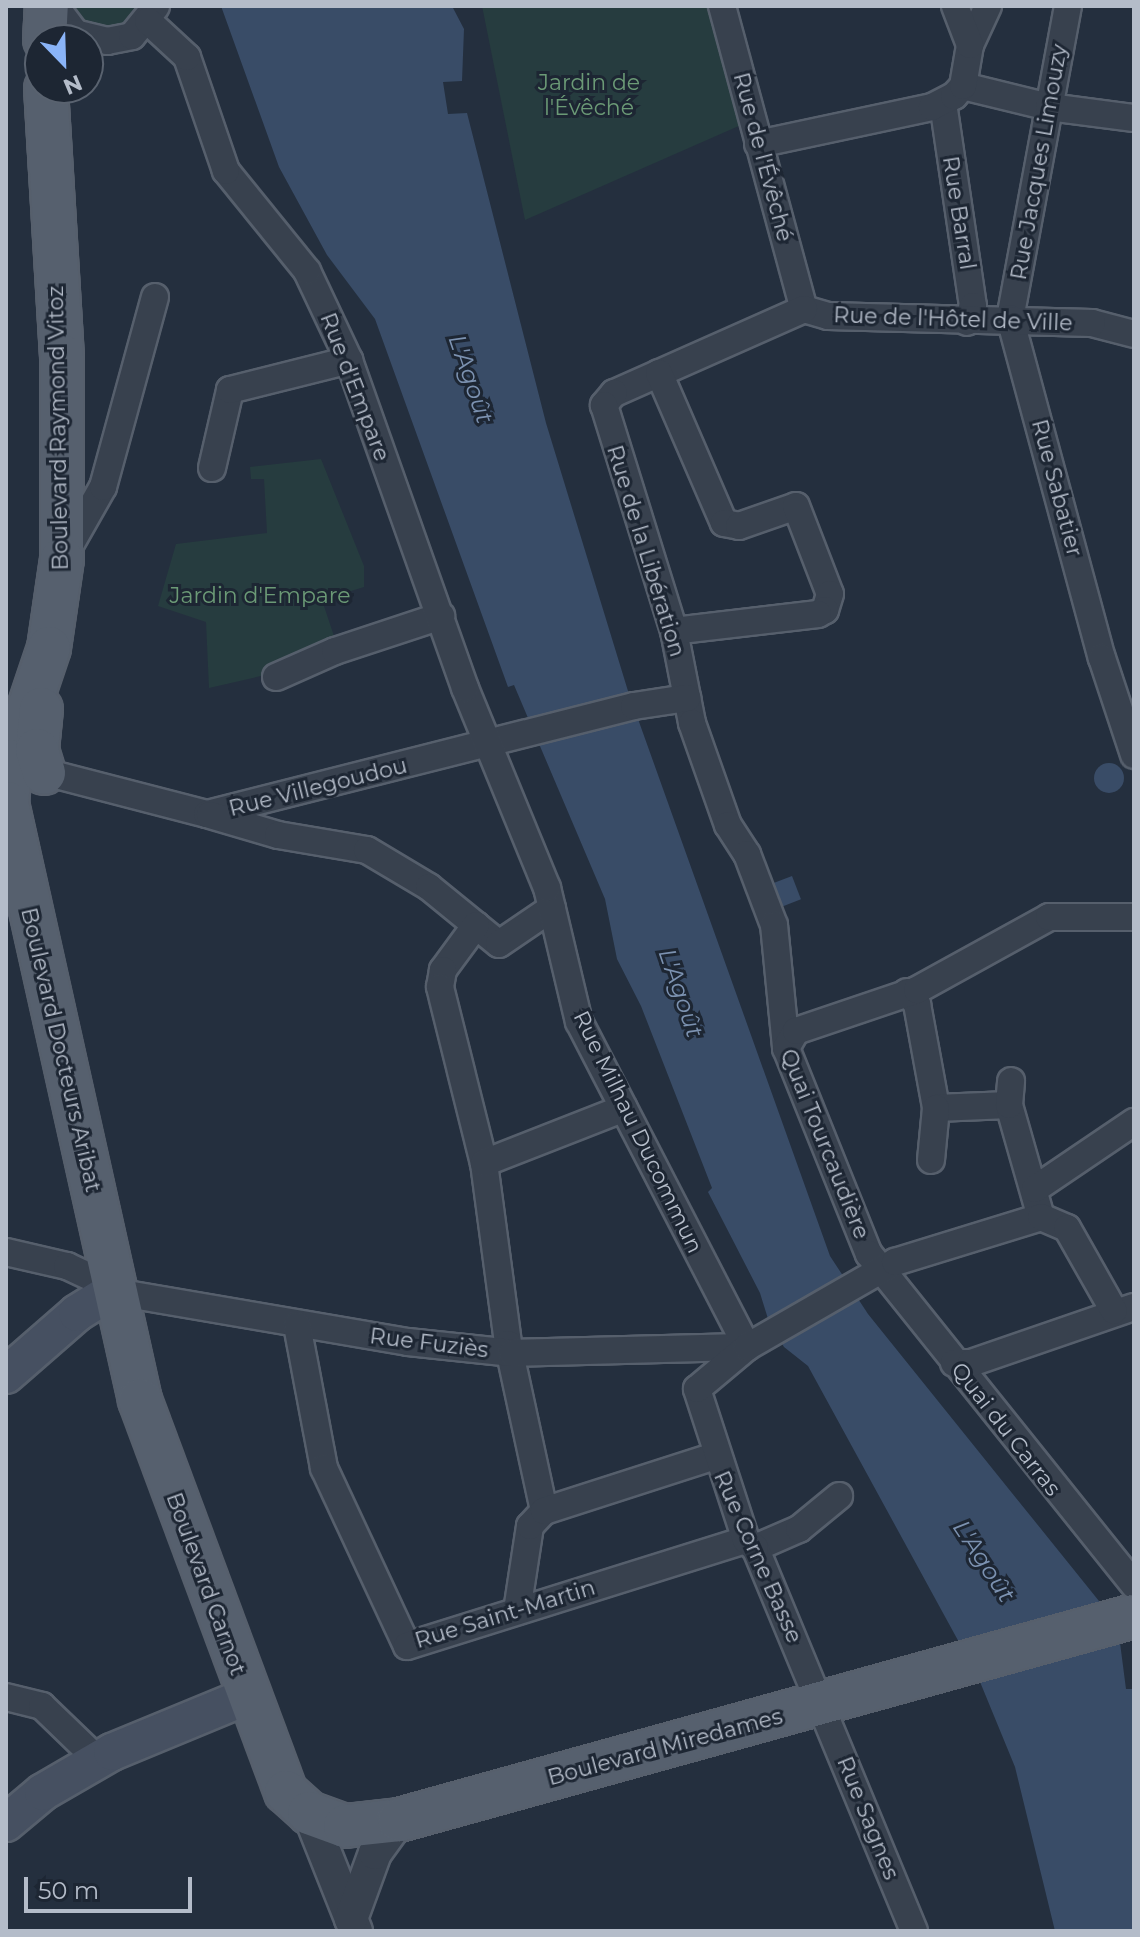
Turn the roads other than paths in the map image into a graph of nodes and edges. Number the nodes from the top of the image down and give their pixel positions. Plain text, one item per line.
1 (55, 6) edge
2 (722, 6) edge
3 (955, 6) edge
4 (1068, 6) edge
5 (986, 7) edge
6 (152, 14) edge
7 (970, 45) junction
8 (953, 95) junction
9 (47, 104) edge
10 (1049, 107) junction
11 (1134, 118) edge
12 (758, 144) junction
13 (155, 297) dead end
14 (804, 309) junction
15 (1010, 318) junction
16 (967, 322) junction
17 (1134, 334) edge
18 (349, 360) junction
19 (659, 373) junction
20 (604, 405) joint
21 (212, 468) dead end
22 (62, 559) junction
23 (441, 616) junction
24 (674, 631) junction
25 (276, 677) dead end
26 (1111, 685) junction
27 (687, 698) junction
28 (1134, 709) edge
29 (489, 745) junction
30 (17, 755) edge
31 (1134, 755) edge
32 (207, 814) junction
33 (739, 841) joint
34 (552, 908) junction
35 (1134, 917) edge
36 (476, 925) junction
37 (907, 992) junction
38 (786, 1048) junction
39 (624, 1108) junction
40 (936, 1108) junction
41 (1134, 1122) edge
42 (931, 1160) dead end
43 (484, 1163) junction
44 (1035, 1189) junction
45 (1041, 1217) junction
46 (102, 1233) junction
47 (6, 1252) edge
48 (67, 1266) junction
49 (881, 1271) junction
50 (114, 1290) junction
51 (1124, 1309) edge
52 (297, 1325) junction
53 (752, 1344) junction
54 (512, 1353) junction
55 (954, 1363) junction
56 (6, 1375) edge
57 (715, 1456) junction
58 (839, 1496) dead end
59 (544, 1511) junction
60 (750, 1544) junction
61 (1134, 1585) edge
62 (517, 1611) junction
63 (1123, 1619) edge
64 (248, 1696) junction
65 (6, 1697) edge
66 (822, 1705) junction
67 (98, 1760) junction
68 (309, 1813) junction
69 (6, 1823) edge
70 (380, 1823) junction
71 (354, 1925) edge
72 (914, 1931) edge

1 - 6 street
2 - 12 street, Rue de l'Évêché
3 - 7 street
4 - 10 street, Rue Jacques Limouzy
5 - 7 street, Rue Barral
6 - 18 street, Rue d'Empare
7 - 8 street, Rue Barral
8 - 10 street
8 - 12 street
8 - 16 street, Rue Barral
9 - 22 main road, Boulevard Raymond Vitoz
10 - 11 street
10 - 15 street, Rue Jacques Limouzy
12 - 14 street, Rue de l'Évêché
13 - 22 street
14 - 16 street, Rue de l'Hôtel de Ville
14 - 19 street, Rue de l'Hôtel de Ville
15 - 16 street, Rue de l'Hôtel de Ville
15 - 17 street, Rue de l'Hôtel de Ville
15 - 26 street, Rue Sabatier
18 - 21 street
18 - 23 street, Rue d'Empare
19 - 20 street, Rue de l'Hôtel de Ville
19 - 24 street
20 - 24 street, Rue de la Libération
22 - 30 main road, Boulevard Raymond Vitoz
23 - 25 street
23 - 29 street, Rue d'Empare
24 - 27 street, Rue de la Libération
26 - 28 street
26 - 31 street, Rue Sabatier
27 - 29 street, Rue Villegoudou
27 - 33 street, Rue de la Libération
29 - 32 street, Rue Villegoudou
29 - 34 street, Rue Milhau Ducommun
30 - 32 street, Rue Villegoudou
30 - 46 main road, Boulevard Docteurs Aribat
32 - 36 street
33 - 38 street, Quai Tourcaudière
34 - 36 street
34 - 39 street, Rue Milhau Ducommun
35 - 37 street
36 - 43 street
37 - 38 street
37 - 40 street
38 - 49 street, Quai Tourcaudière
39 - 43 street
39 - 53 street, Rue Milhau Ducommun
40 - 42 street
40 - 44 street
41 - 44 street
43 - 54 street
44 - 45 street
45 - 49 street
45 - 51 street
46 - 48 street
46 - 50 main road, Boulevard Docteurs Aribat
47 - 48 street, Rue Fuziès
48 - 50 street, Rue Fuziès
49 - 53 street
49 - 55 street, Quai du Carras
50 - 52 street, Rue Fuziès
50 - 56 main road
50 - 64 main road, Boulevard Carnot
51 - 55 street
52 - 54 street, Rue Fuziès
52 - 62 street, Rue Saint-Martin
53 - 54 street, Rue Fuziès
53 - 57 street, Rue Corne Basse
54 - 59 street
55 - 61 street, Quai du Carras
57 - 59 street
57 - 60 street, Rue Corne Basse
58 - 60 street, Rue Saint-Martin
59 - 62 street
60 - 62 street, Rue Saint-Martin
60 - 66 street, Rue Corne Basse
63 - 66 main road, Boulevard Miredames
64 - 67 main road
64 - 68 main road, Boulevard Carnot
65 - 67 street
66 - 70 main road, Boulevard Miredames
66 - 72 street, Rue Sagnes
67 - 69 main road
68 - 70 main road
68 - 71 street
70 - 71 street

